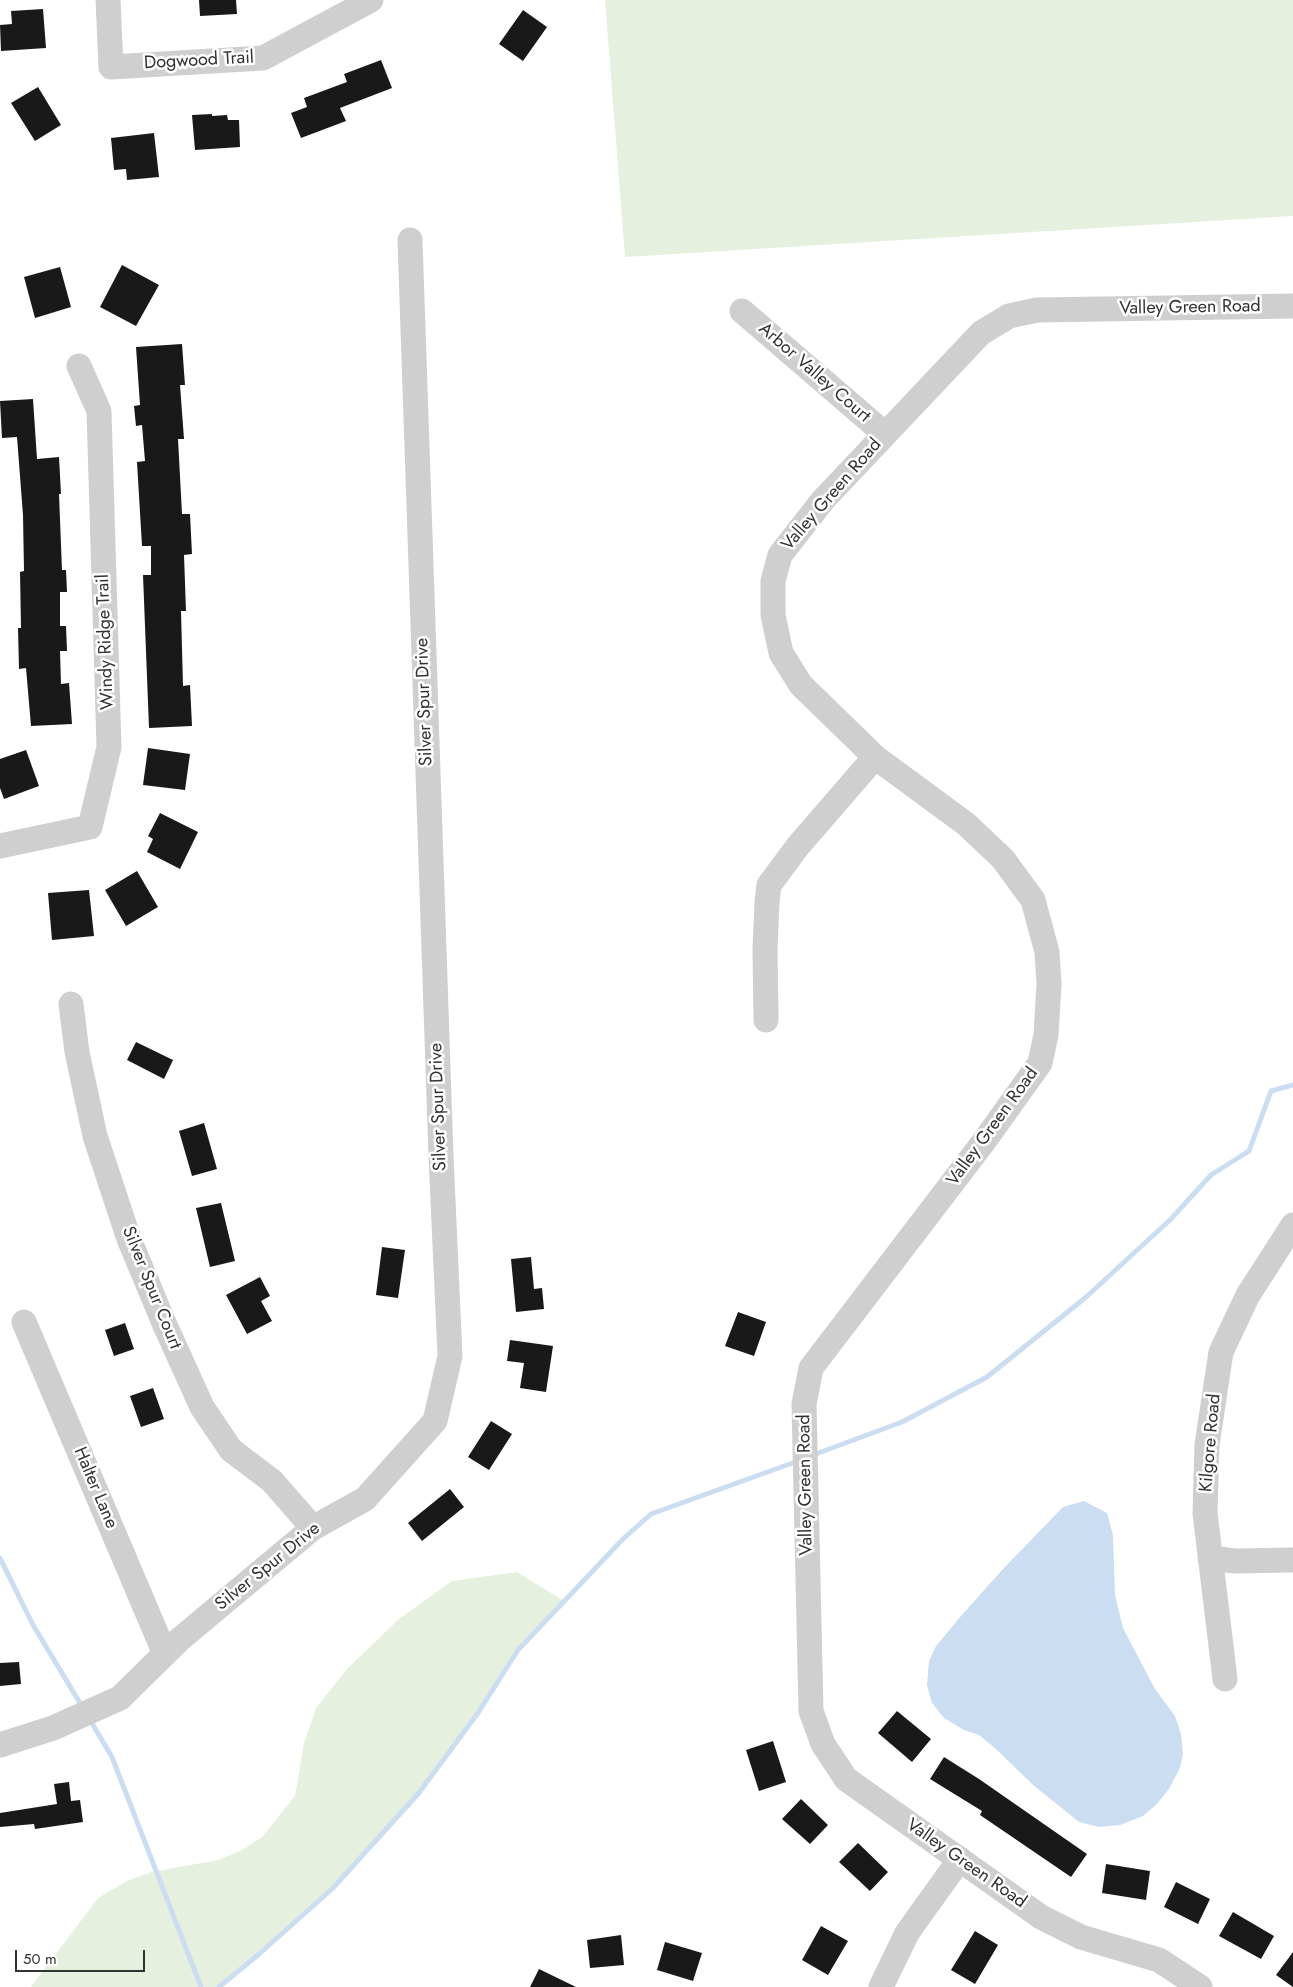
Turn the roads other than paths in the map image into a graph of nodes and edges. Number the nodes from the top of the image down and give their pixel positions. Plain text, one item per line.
1 (108, 0) edge
2 (371, 0) edge
3 (410, 240) dead end
4 (1293, 306) edge
5 (742, 311) dead end
6 (79, 366) dead end
7 (885, 434) junction
8 (876, 757) junction
9 (0, 846) edge
10 (71, 1004) dead end
11 (766, 1020) dead end
12 (1293, 1225) edge
13 (24, 1322) dead end
14 (313, 1528) junction
15 (1210, 1558) junction
16 (1293, 1560) edge
17 (165, 1654) junction
18 (1225, 1679) dead end
19 (0, 1745) edge
20 (960, 1859) junction
21 (882, 1987) edge
22 (1200, 1987) edge

1 - 2 street, Dogwood Trail
3 - 14 street, Silver Spur Drive
4 - 7 street, Valley Green Road
5 - 7 street, Arbor Valley Court
6 - 9 street, Windy Ridge Trail
7 - 8 street, Valley Green Road
8 - 11 street
8 - 20 street, Valley Green Road
10 - 14 street, Silver Spur Court
12 - 15 street, Kilgore Road
13 - 17 street, Halter Lane
14 - 17 street, Silver Spur Drive
15 - 16 street
15 - 18 street, Kilgore Road
17 - 19 street, Silver Spur Drive
20 - 21 street
20 - 22 street, Valley Green Road

